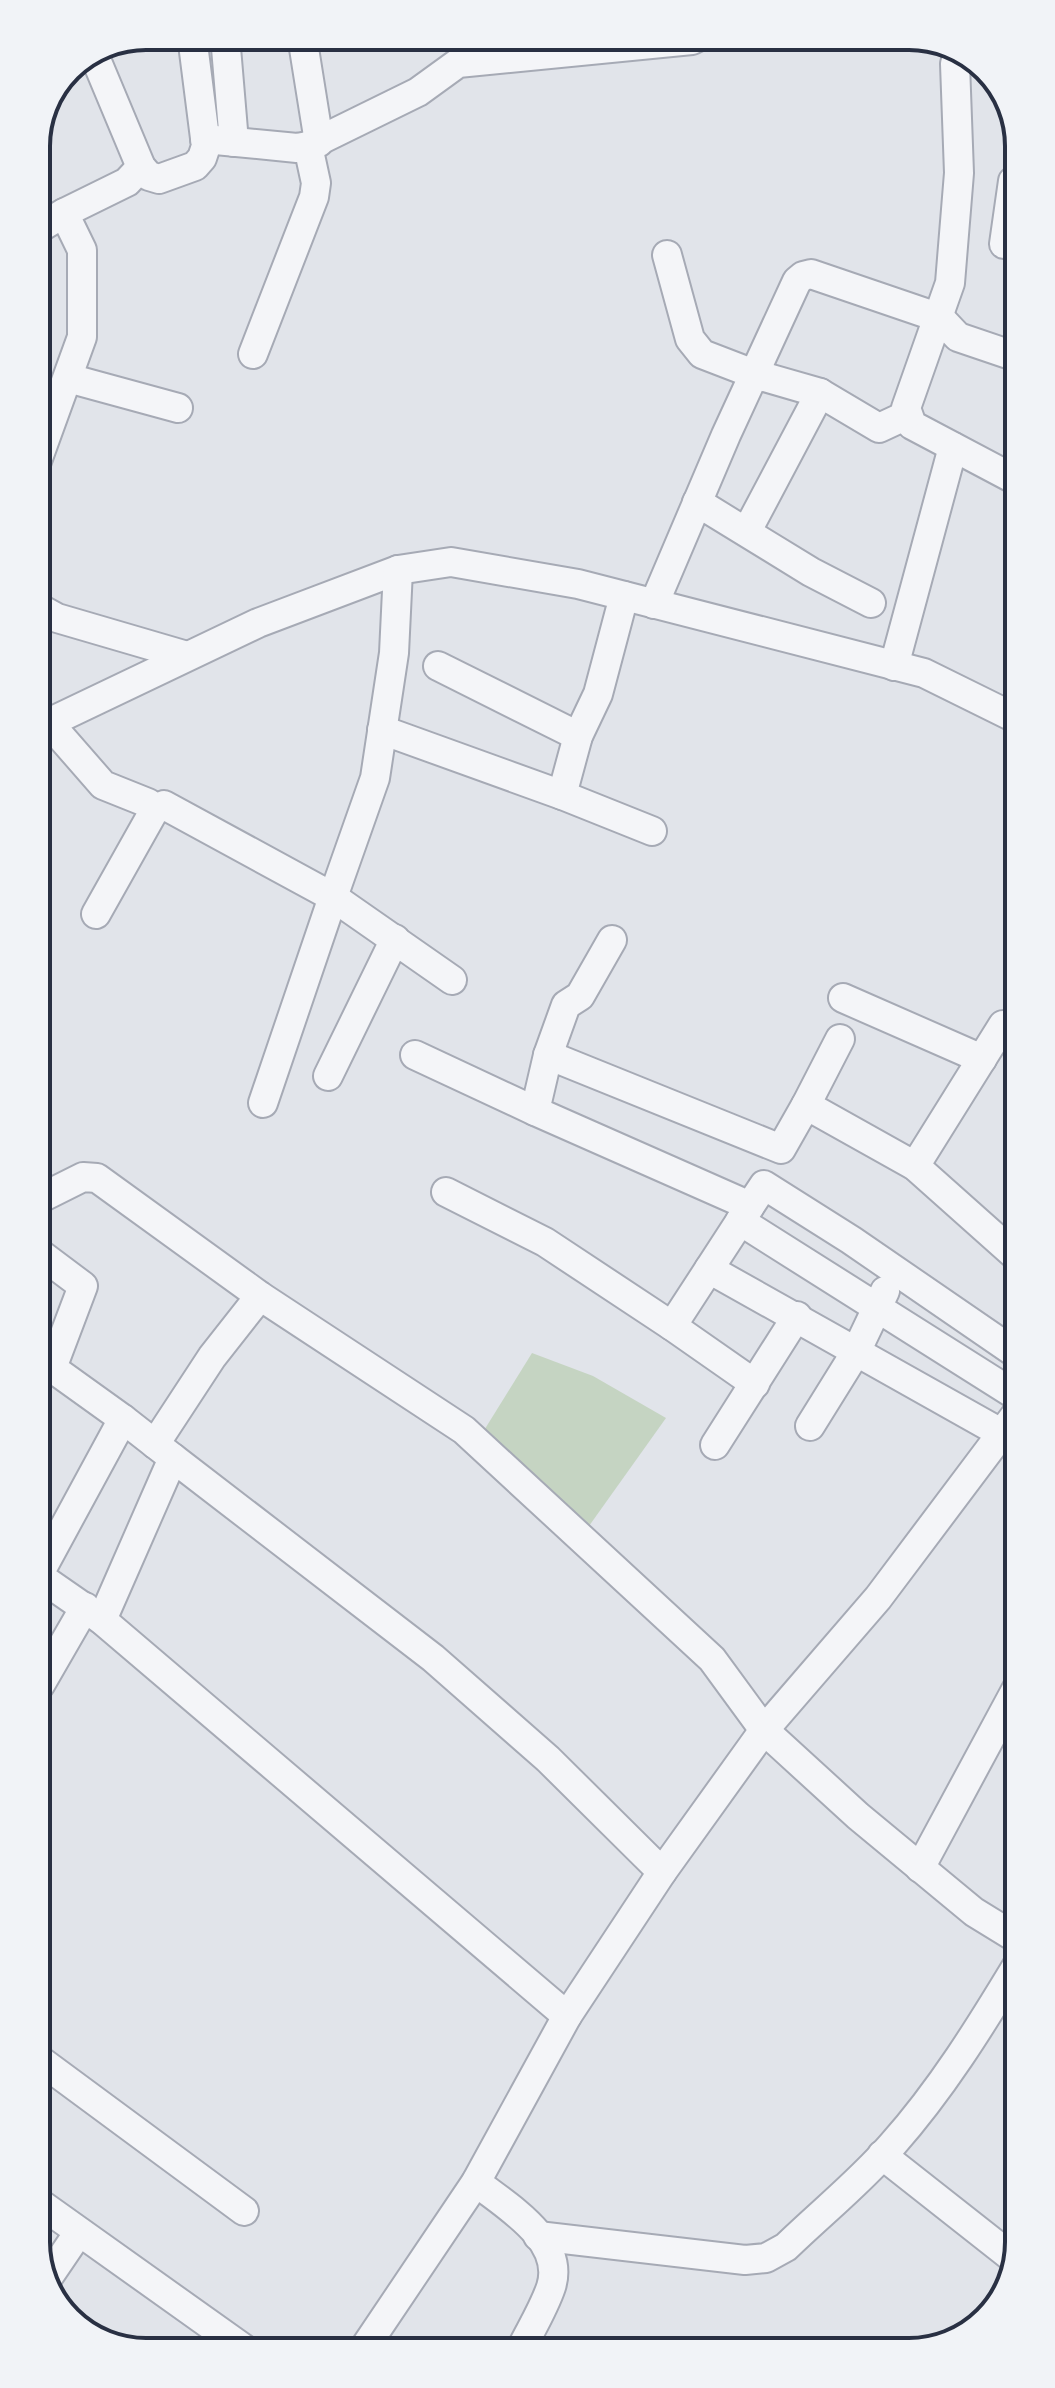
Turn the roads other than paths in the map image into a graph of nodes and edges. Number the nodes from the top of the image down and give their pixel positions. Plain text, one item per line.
1 (194, 50) edge
2 (226, 50) edge
3 (304, 50) edge
4 (591, 50) edge
5 (955, 62) edge
6 (98, 63) edge
7 (205, 139) junction
8 (234, 142) junction
9 (314, 144) junction
10 (141, 167) junction
11 (64, 213) junction
12 (50, 222) edge
13 (1005, 237) edge
14 (1004, 244) dead end
15 (667, 255) dead end
16 (940, 318) junction
17 (1005, 353) edge
18 (253, 354) dead end
19 (754, 374) junction
20 (68, 378) junction
21 (820, 393) junction
22 (178, 408) dead end
23 (907, 415) junction
24 (50, 426) edge
25 (953, 447) junction
26 (1005, 474) edge
27 (697, 502) junction
28 (747, 531) junction
29 (398, 570) junction
30 (624, 596) junction
31 (871, 603) dead end
32 (654, 604) junction
33 (50, 614) edge
34 (187, 656) junction
35 (438, 666) dead end
36 (894, 666) junction
37 (1005, 713) edge
38 (50, 722) edge
39 (382, 730) junction
40 (50, 732) edge
41 (578, 736) junction
42 (562, 795) junction
43 (155, 809) junction
44 (652, 831) dead end
45 (333, 897) junction
46 (96, 914) dead end
47 (395, 939) junction
48 (612, 940) dead end
49 (452, 980) dead end
50 (843, 998) dead end
51 (1003, 1025) dead end
52 (840, 1039) dead end
53 (415, 1055) dead end
54 (548, 1055) junction
55 (982, 1059) junction
56 (328, 1076) dead end
57 (263, 1103) dead end
58 (806, 1105) junction
59 (535, 1111) junction
60 (781, 1149) junction
61 (915, 1166) junction
62 (446, 1192) dead end
63 (50, 1194) edge
64 (751, 1204) junction
65 (1005, 1246) edge
66 (50, 1261) edge
67 (709, 1269) junction
68 (894, 1272) junction
69 (260, 1296) junction
70 (877, 1305) junction
71 (797, 1316) junction
72 (672, 1326) junction
73 (1005, 1346) edge
74 (856, 1352) junction
75 (50, 1358) edge
76 (50, 1375) edge
77 (755, 1384) junction
78 (1005, 1388) edge
79 (123, 1419) junction
80 (810, 1426) dead end
81 (1005, 1426) edge
82 (1005, 1438) edge
83 (715, 1445) dead end
84 (164, 1451) junction
85 (50, 1555) edge
86 (50, 1581) edge
87 (94, 1613) junction
88 (50, 1672) edge
89 (1005, 1710) edge
90 (764, 1730) junction
91 (920, 1868) junction
92 (662, 1872) junction
93 (1005, 1931) edge
94 (1005, 1986) edge
95 (567, 2016) junction
96 (50, 2068) edge
97 (882, 2155) junction
98 (476, 2182) junction
99 (50, 2211) edge
100 (244, 2211) dead end
101 (79, 2232) junction
102 (538, 2236) junction
103 (1004, 2251) edge
104 (54, 2269) edge
105 (229, 2338) edge
106 (371, 2338) edge
107 (526, 2338) edge

1 - 7 street
2 - 8 street
3 - 9 street
4 - 9 street
5 - 16 street
6 - 10 street
7 - 8 street
7 - 10 street
8 - 9 street
9 - 18 street
10 - 11 street
11 - 12 street
11 - 20 street
13 - 14 street
15 - 19 street
16 - 17 street
16 - 19 street
16 - 23 street
19 - 21 street
19 - 27 street
20 - 22 street
20 - 24 street
21 - 23 street
21 - 28 street
23 - 25 street
25 - 26 street
25 - 36 street
27 - 28 street
27 - 32 street
28 - 31 street
29 - 30 street
29 - 34 street
29 - 39 street
30 - 32 street
30 - 41 street
32 - 36 street
33 - 34 street
34 - 38 street
35 - 41 street
36 - 37 street
39 - 42 street
39 - 45 street
40 - 43 street
41 - 42 street
42 - 44 street
43 - 45 street
43 - 46 street
45 - 47 street
45 - 57 street
47 - 49 street
47 - 56 street
48 - 54 street
50 - 55 street
51 - 55 street
52 - 58 street
53 - 59 street
54 - 59 street
54 - 60 street
55 - 61 street
58 - 60 street
58 - 61 street
59 - 64 street
60 - 64 street
61 - 65 street
62 - 72 street
63 - 69 street
64 - 67 street
64 - 68 street
64 - 70 street
66 - 75 street
67 - 71 street
67 - 72 street
68 - 70 street
68 - 73 street
69 - 84 street
69 - 90 street
70 - 74 street
70 - 78 street
71 - 74 street
71 - 77 street
72 - 77 street
74 - 80 street
74 - 81 street
76 - 79 street
77 - 83 street
79 - 84 street
79 - 85 street
82 - 90 street
84 - 87 street
84 - 92 street
86 - 87 street
87 - 88 street
87 - 95 street
89 - 91 street
90 - 91 street
90 - 92 street
91 - 93 street
92 - 95 street
94 - 97 street
95 - 98 street
96 - 100 street
97 - 102 street
97 - 103 street
98 - 102 street
98 - 106 street
99 - 101 street
101 - 104 street
101 - 105 street
102 - 107 street

